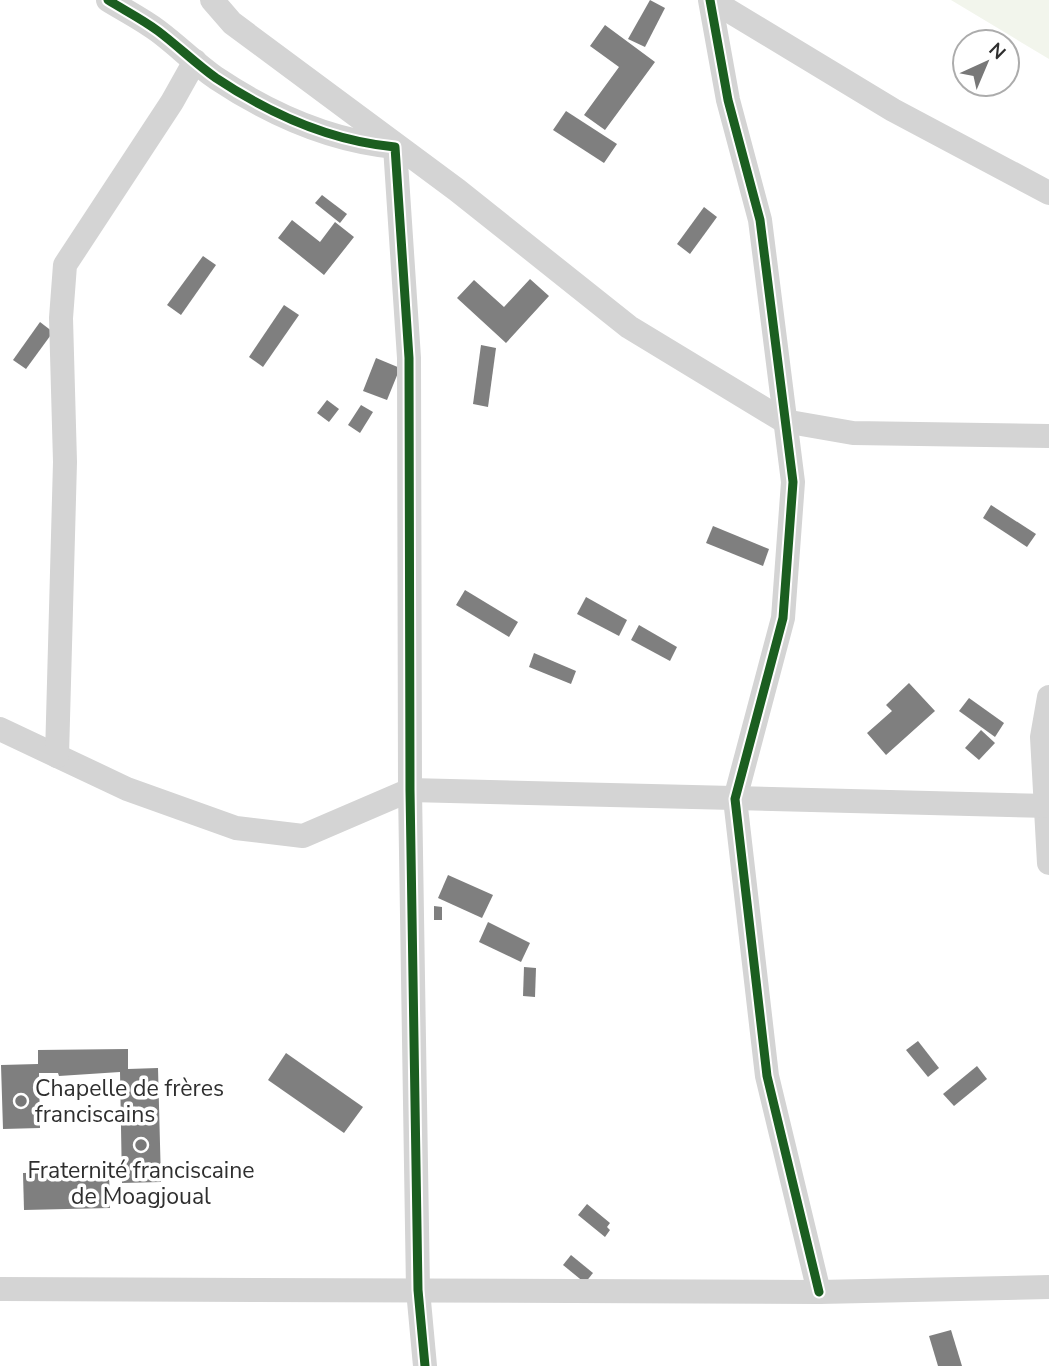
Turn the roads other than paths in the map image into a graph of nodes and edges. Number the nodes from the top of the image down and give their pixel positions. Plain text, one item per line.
1 (107, 0) edge
2 (212, 0) edge
3 (710, 0) edge
4 (194, 61) junction
5 (395, 146) junction
6 (1049, 193) edge
7 (784, 421) junction
8 (1049, 436) edge
9 (1049, 697) edge
10 (0, 729) edge
11 (1046, 731) edge
12 (57, 756) junction
13 (410, 790) junction
14 (735, 799) junction
15 (1046, 806) edge
16 (1049, 863) edge
17 (1049, 1287) edge
18 (0, 1289) edge
19 (418, 1290) junction
20 (819, 1292) junction
21 (425, 1366) edge

1 - 4 street
2 - 5 street
3 - 6 street
3 - 7 street
4 - 5 street
4 - 12 street
5 - 7 street
5 - 13 street
7 - 8 street
7 - 14 street
9 - 11 street
10 - 12 street
11 - 15 street
12 - 13 street
13 - 14 street
13 - 19 street
14 - 15 street
14 - 20 street
15 - 16 street
17 - 20 street
18 - 19 street
19 - 20 street
19 - 21 street

